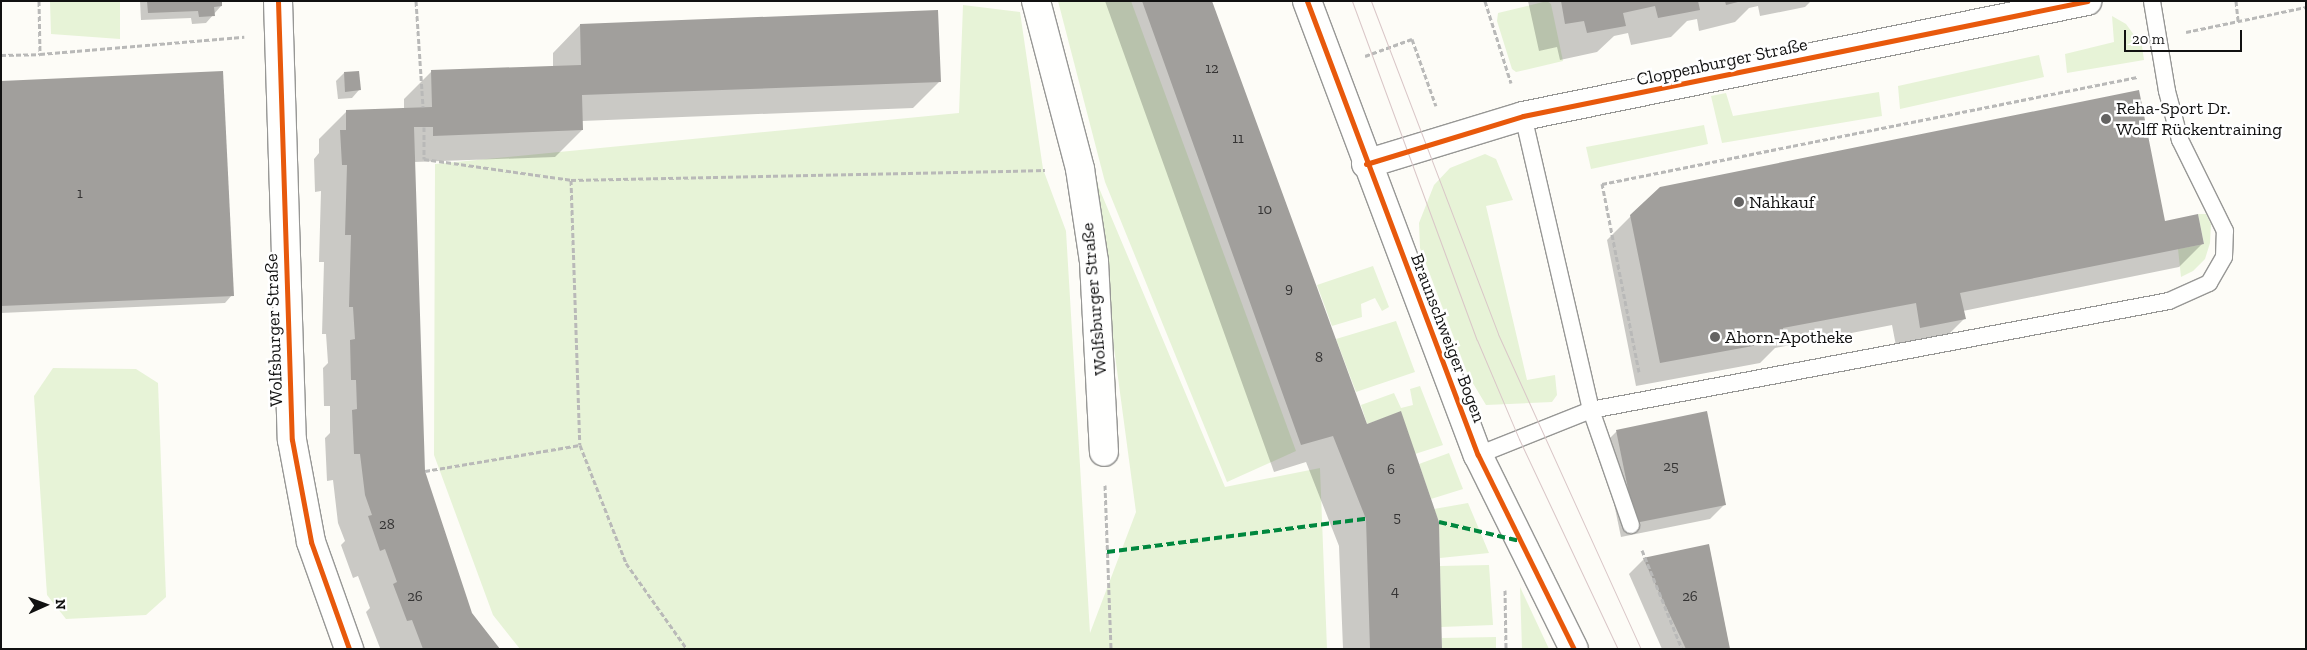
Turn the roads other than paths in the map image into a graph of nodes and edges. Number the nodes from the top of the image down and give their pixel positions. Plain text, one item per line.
1 (278, 1) edge
2 (1036, 1) edge
3 (1307, 1) edge
4 (2086, 1) edge
5 (2152, 1) edge
6 (1523, 116) junction
7 (1366, 164) junction
8 (1591, 410) junction
9 (1104, 452) road end
10 (1478, 455) junction
11 (1631, 525) road end
12 (349, 649) edge
13 (1574, 649) edge

1 - 12 street, Wolfsburger Straße
2 - 9 street, Wolfsburger Straße
3 - 7 street, Braunschweiger Bogen
4 - 6 street, Cloppenburger Straße
5 - 8 lane
6 - 7 street, Cloppenburger Straße
6 - 8 lane
7 - 10 street, Braunschweiger Bogen
8 - 10 lane
8 - 11 lane
10 - 13 street, Braunschweiger Bogen

